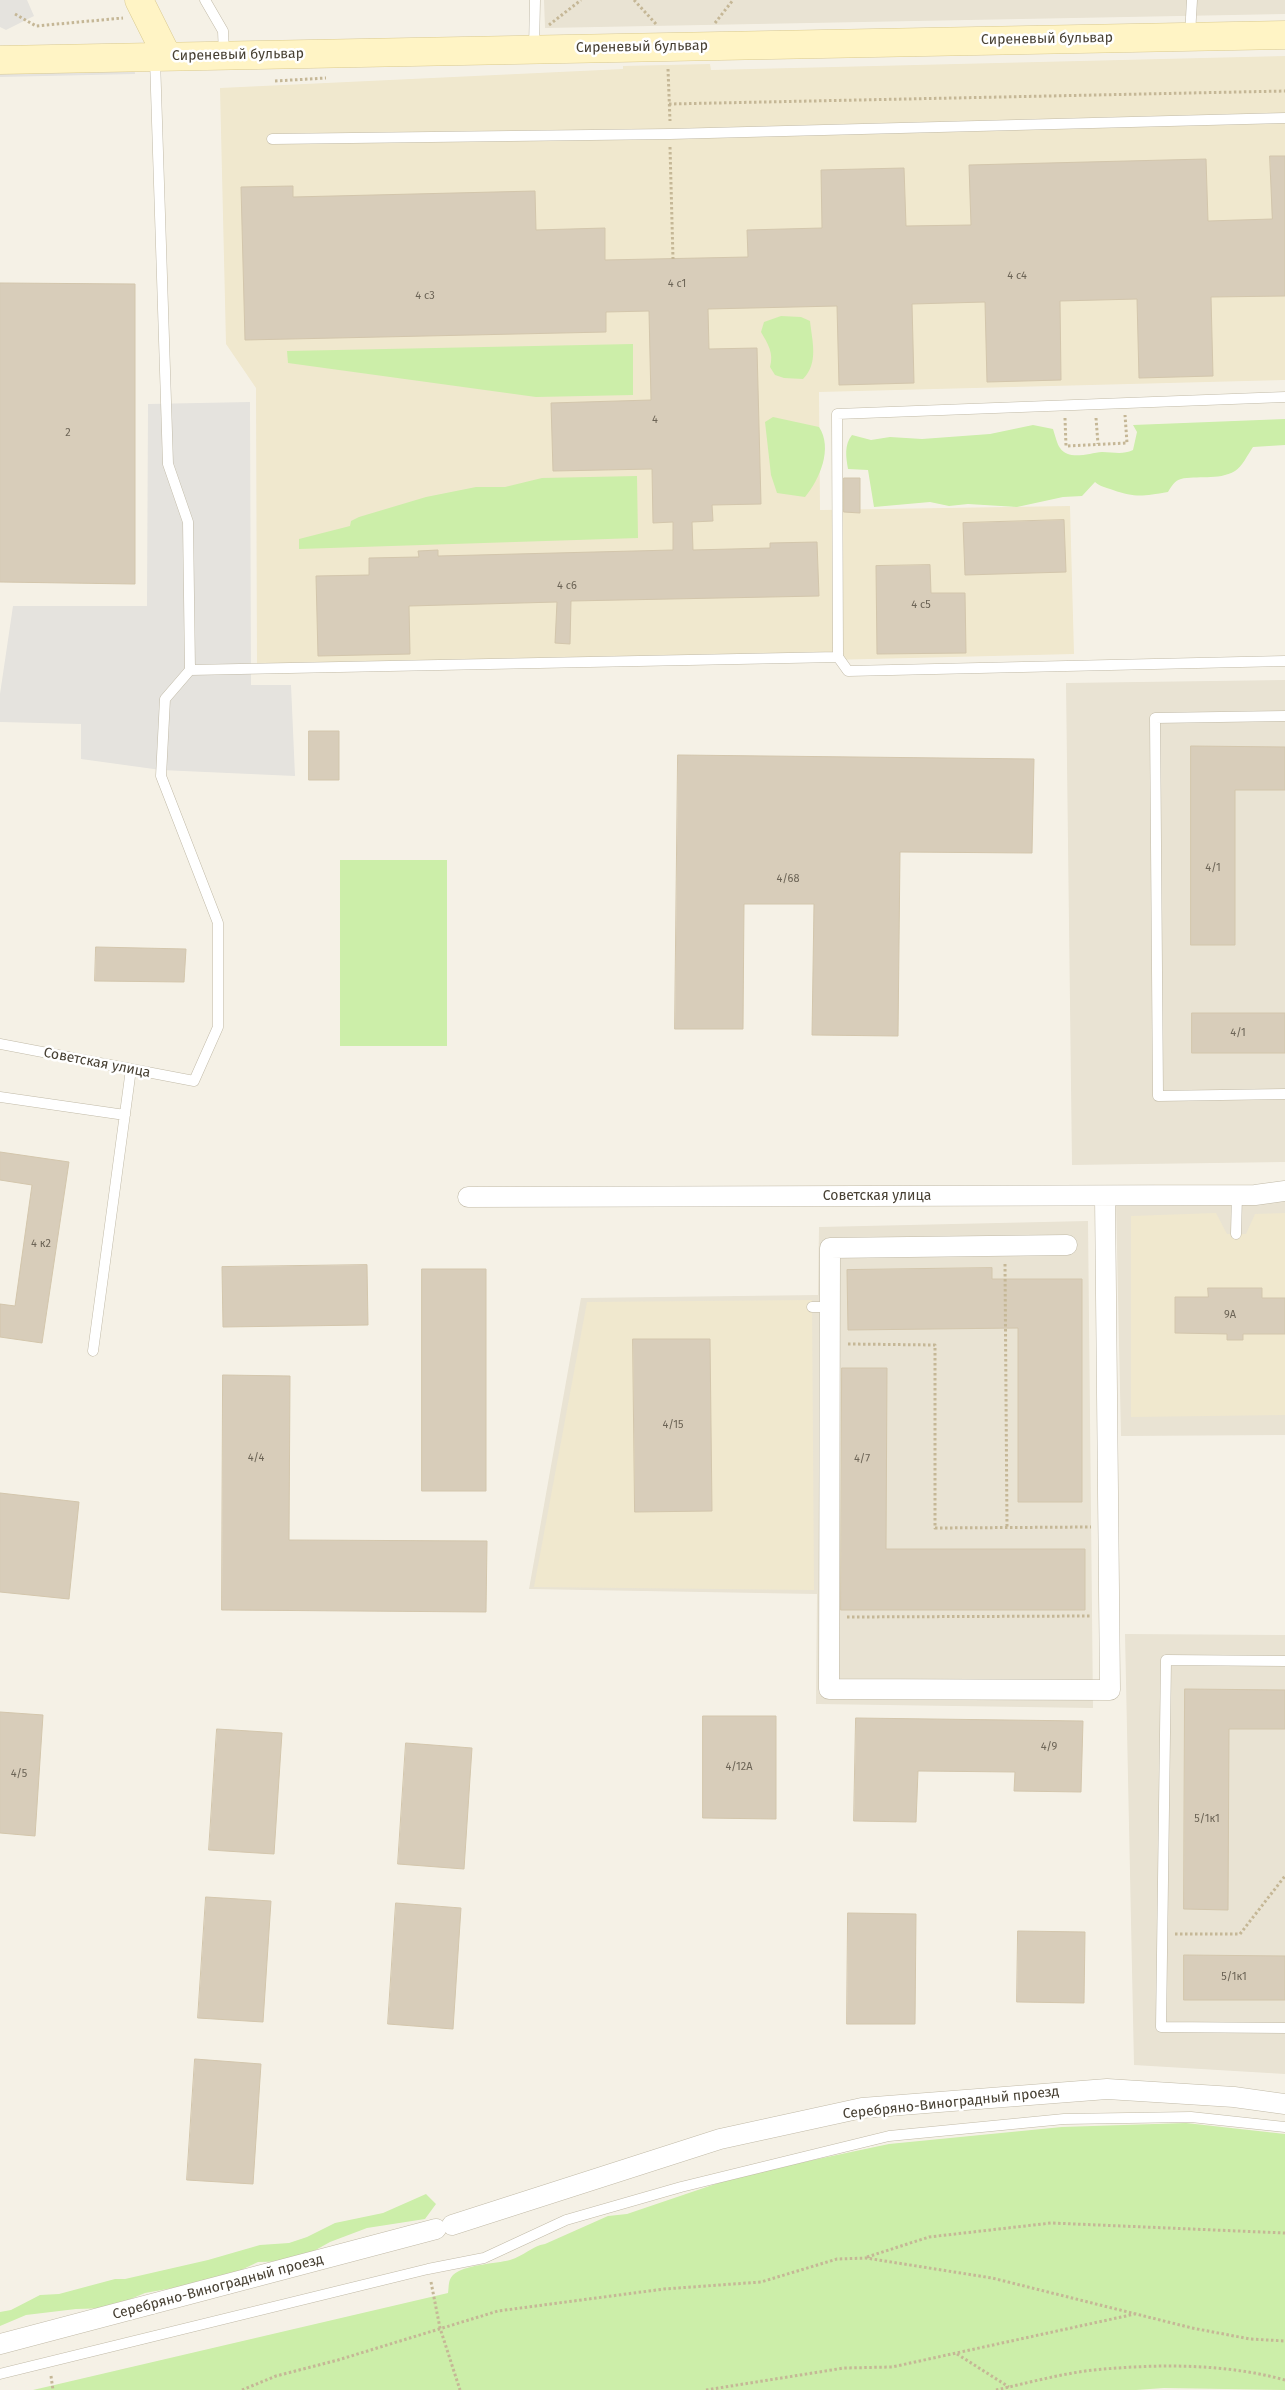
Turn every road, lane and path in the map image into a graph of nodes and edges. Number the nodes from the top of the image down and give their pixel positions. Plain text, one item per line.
1 (205, 0) edge
2 (535, 0) edge
3 (581, 0) edge
4 (634, 0) edge
5 (733, 0) edge
6 (1192, 0) edge
7 (135, 9) edge
8 (15, 14) dead end
9 (705, 23) dead end
10 (666, 24) dead end
11 (1285, 34) edge
12 (1190, 36) junction
13 (534, 43) junction
14 (224, 55) junction
15 (161, 56) junction
16 (8, 57) edge
17 (668, 65) dead end
18 (1285, 91) edge
19 (669, 104) junction
20 (1285, 118) edge
21 (670, 134) junction
22 (272, 139) dead end
23 (671, 165) dead end
24 (673, 259) dead end
25 (1285, 397) edge
26 (1125, 403) junction
27 (1064, 405) junction
28 (1096, 412) dead end
29 (1098, 444) junction
30 (838, 657) junction
31 (1285, 661) edge
32 (190, 670) junction
33 (1285, 716) edge
34 (0, 1044) edge
35 (131, 1069) junction
36 (1285, 1094) edge
37 (0, 1097) edge
38 (125, 1115) junction
39 (1285, 1192) edge
40 (1236, 1195) junction
41 (1105, 1196) junction
42 (468, 1197) dead end
43 (1236, 1234) dead end
44 (1067, 1245) dead end
45 (1005, 1246) junction
46 (830, 1344) junction
47 (93, 1351) dead end
48 (1108, 1527) junction
49 (1008, 1528) junction
50 (1109, 1615) junction
51 (829, 1617) junction
52 (1285, 1661) edge
53 (1285, 1876) edge
54 (1162, 1934) junction
55 (1285, 2028) edge
56 (1285, 2104) edge
57 (1285, 2127) edge
58 (1285, 2233) edge
59 (866, 2258) junction
60 (428, 2269) junction
61 (1136, 2314) junction
62 (440, 2328) junction
63 (1285, 2341) edge
64 (0, 2344) edge
65 (956, 2353) junction
66 (0, 2374) edge
67 (1285, 2380) edge
68 (1009, 2387) junction
69 (242, 2390) edge
70 (460, 2390) edge
71 (706, 2390) edge
72 (996, 2390) edge

1 - 14 lane
2 - 13 lane
3 - 13 path
4 - 10 path
5 - 9 path
6 - 12 lane
7 - 8 path
7 - 15 main road
11 - 12 main road, Сиреневый бульвар
12 - 13 main road, Сиреневый бульвар
13 - 14 main road, Сиреневый бульвар
14 - 15 main road, Сиреневый бульвар
15 - 16 main road, Сиреневый бульвар
15 - 32 lane
17 - 19 path
18 - 19 path
19 - 21 path
20 - 21 lane
21 - 22 lane
23 - 24 path
25 - 26 lane
26 - 27 lane
26 - 29 path
27 - 29 path
27 - 30 lane
28 - 29 path
30 - 31 lane
30 - 32 lane
32 - 35 lane, Советская улица
33 - 36 lane
34 - 35 lane, Советская улица
35 - 38 lane
37 - 38 lane
38 - 47 lane
39 - 40 street, Советская улица
40 - 41 street, Советская улица
40 - 43 lane
41 - 42 street, Советская улица
41 - 48 street
44 - 45 street
45 - 46 street
45 - 49 path
46 - 49 path
46 - 51 street
48 - 49 path
48 - 50 street
50 - 51 path
50 - 51 street
52 - 54 lane
53 - 54 path
54 - 55 lane
56 - 64 street, Серебряно-Виноградный проезд
57 - 60 lane
58 - 59 path
59 - 61 path
59 - 62 path
60 - 62 path
60 - 66 lane
61 - 63 path
61 - 65 path
62 - 69 path
62 - 70 path
65 - 68 path
65 - 71 path
67 - 68 path
68 - 72 path

